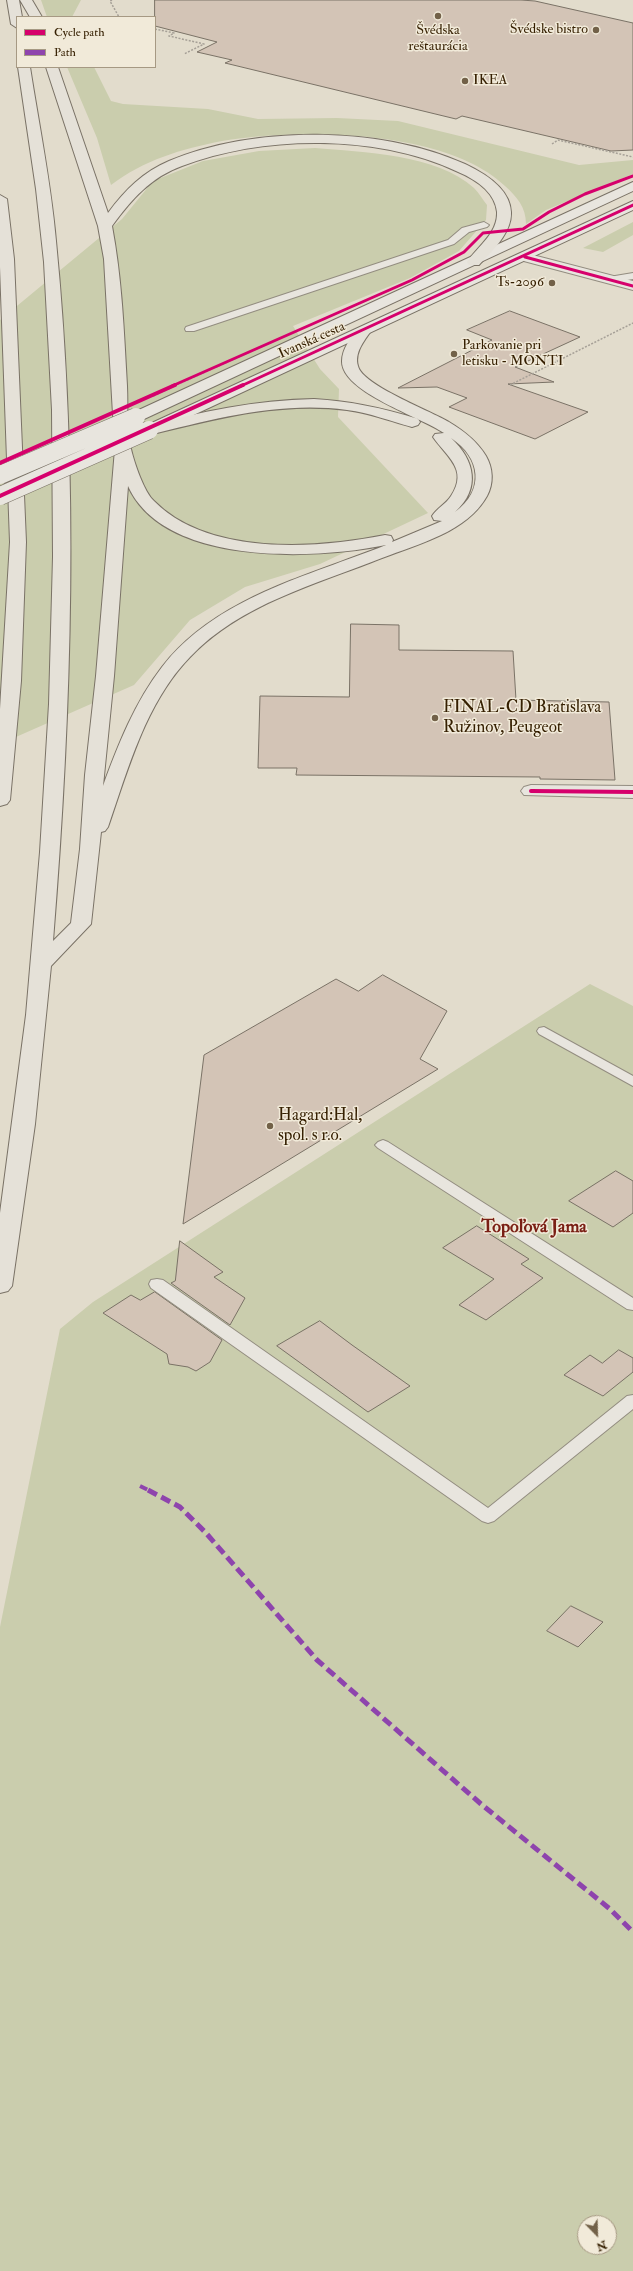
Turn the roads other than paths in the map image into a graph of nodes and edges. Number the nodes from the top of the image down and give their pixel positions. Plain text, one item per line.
1 (13, 0) edge
2 (26, 0) edge
3 (35, 16) edge
4 (16, 18) edge
5 (24, 68) edge
6 (52, 68) edge
7 (633, 186) edge
8 (0, 199) edge
9 (633, 205) edge
10 (484, 225) dead end
11 (105, 226) junction
12 (499, 249) junction
13 (525, 256) junction
14 (474, 262) junction
15 (633, 276) edge
16 (609, 280) junction
17 (633, 286) edge
18 (190, 329) dead end
19 (363, 331) junction
20 (283, 359) junction
21 (149, 430) junction
22 (123, 449) junction
23 (0, 475) edge
24 (0, 496) edge
25 (437, 525) junction
26 (532, 791) dead end
27 (633, 792) edge
28 (0, 800) edge
29 (90, 849) junction
30 (42, 964) junction
31 (544, 1031) dead end
32 (633, 1082) edge
33 (383, 1145) dead end
34 (157, 1284) dead end
35 (0, 1286) edge
36 (633, 1305) edge
37 (633, 1400) edge

1 - 4 highway
2 - 3 highway
5 - 30 highway
6 - 11 highway
7 - 12 street, Ivanská cesta
8 - 28 highway
9 - 13 street, Ivanská cesta
10 - 18 lane
11 - 14 highway
11 - 22 highway
12 - 13 street
12 - 14 street, Ivanská cesta
13 - 16 street
13 - 19 street, Ivanská cesta
14 - 20 street, Ivanská cesta
15 - 16 lane
16 - 17 street
19 - 20 street, Ivanská cesta
19 - 25 highway
20 - 21 street, Ivanská cesta
20 - 23 street, Ivanská cesta, bridge
21 - 24 street, Ivanská cesta, bridge
21 - 25 highway
22 - 25 highway
22 - 29 highway
25 - 29 highway
26 - 27 street
29 - 30 highway
30 - 35 highway
31 - 32 lane
33 - 36 lane
34 - 37 lane

